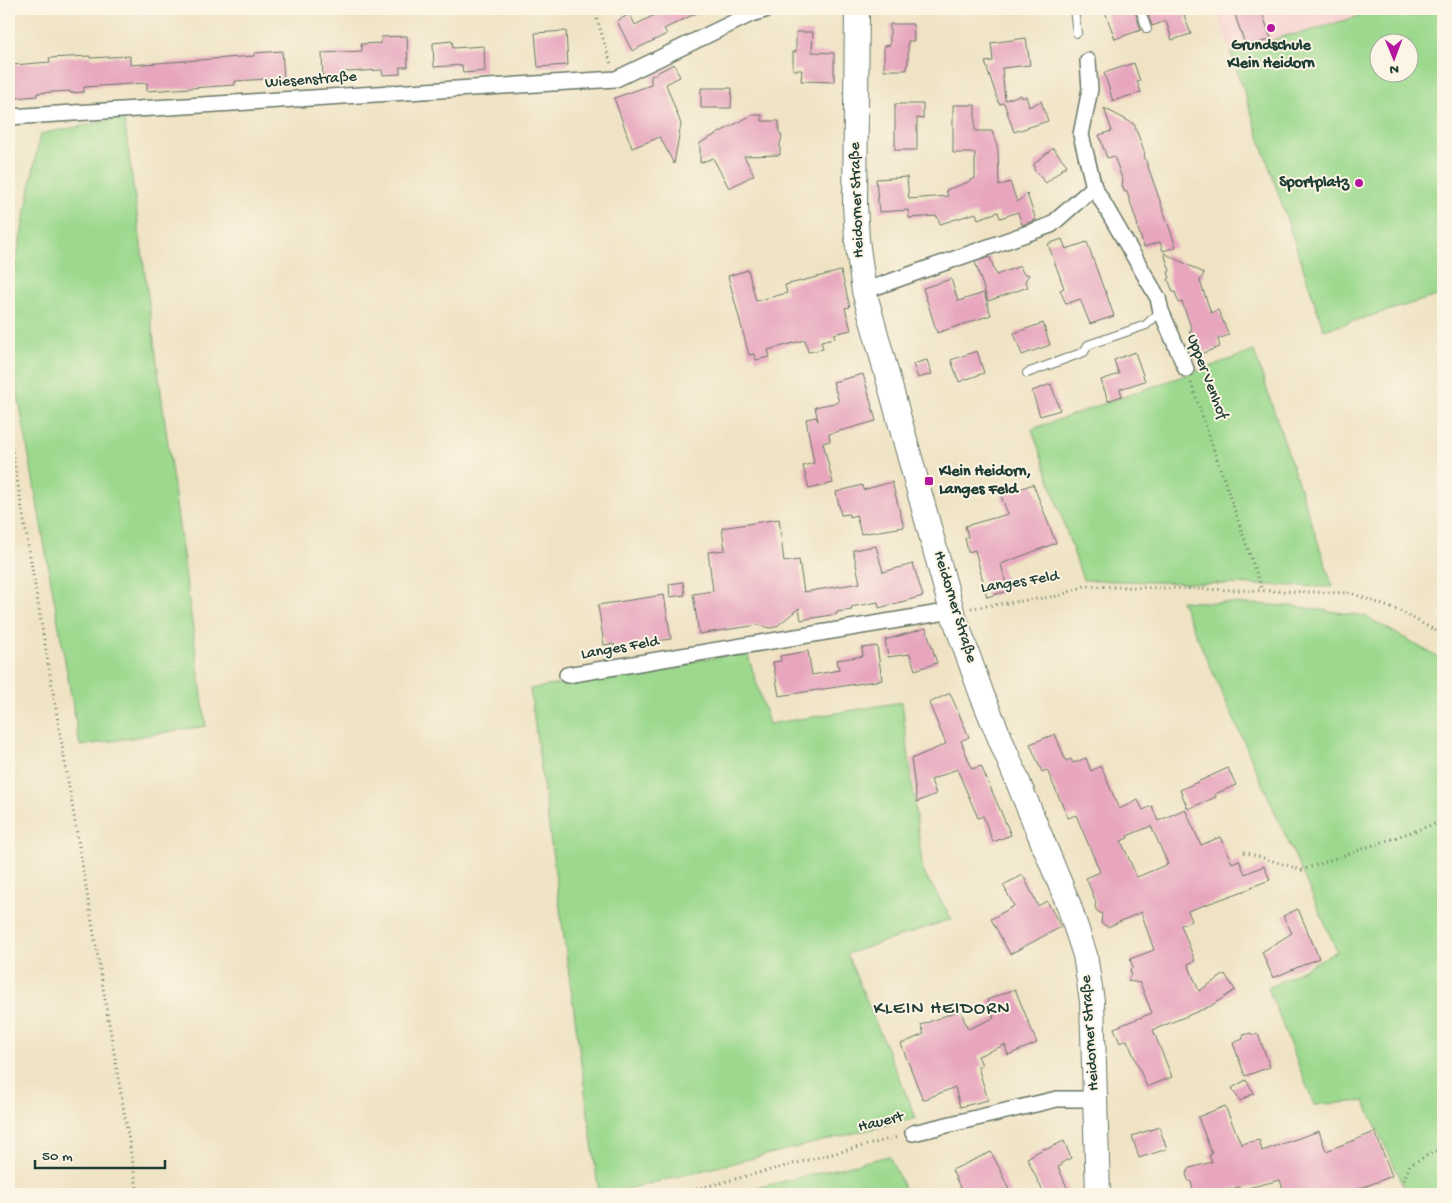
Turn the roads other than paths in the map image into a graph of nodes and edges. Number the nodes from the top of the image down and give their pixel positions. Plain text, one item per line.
1 (768, 9) edge
2 (857, 9) edge
3 (1074, 9) edge
4 (1140, 9) edge
5 (1147, 29) dead end
6 (1077, 33) dead end
7 (1088, 62) dead end
8 (9, 117) edge
9 (1094, 187) junction
10 (864, 291) junction
11 (1161, 311) junction
12 (1186, 369) road end
13 (1027, 373) dead end
14 (952, 611) junction
15 (567, 675) dead end
16 (1096, 1099) junction
17 (913, 1133) road end
18 (1098, 1194) edge

1 - 8 street, Wiesenstraße
2 - 10 main road, Heidorner Straße
3 - 6 lane
4 - 5 lane
7 - 9 street, Upper Venhof
9 - 10 street
9 - 11 street, Upper Venhof
10 - 14 main road, Heidorner Straße
11 - 12 street, Upper Venhof
11 - 13 lane
14 - 15 street, Langes Feld
14 - 16 main road, Heidorner Straße
16 - 17 street, Hauert
16 - 18 main road, Heidorner Straße

